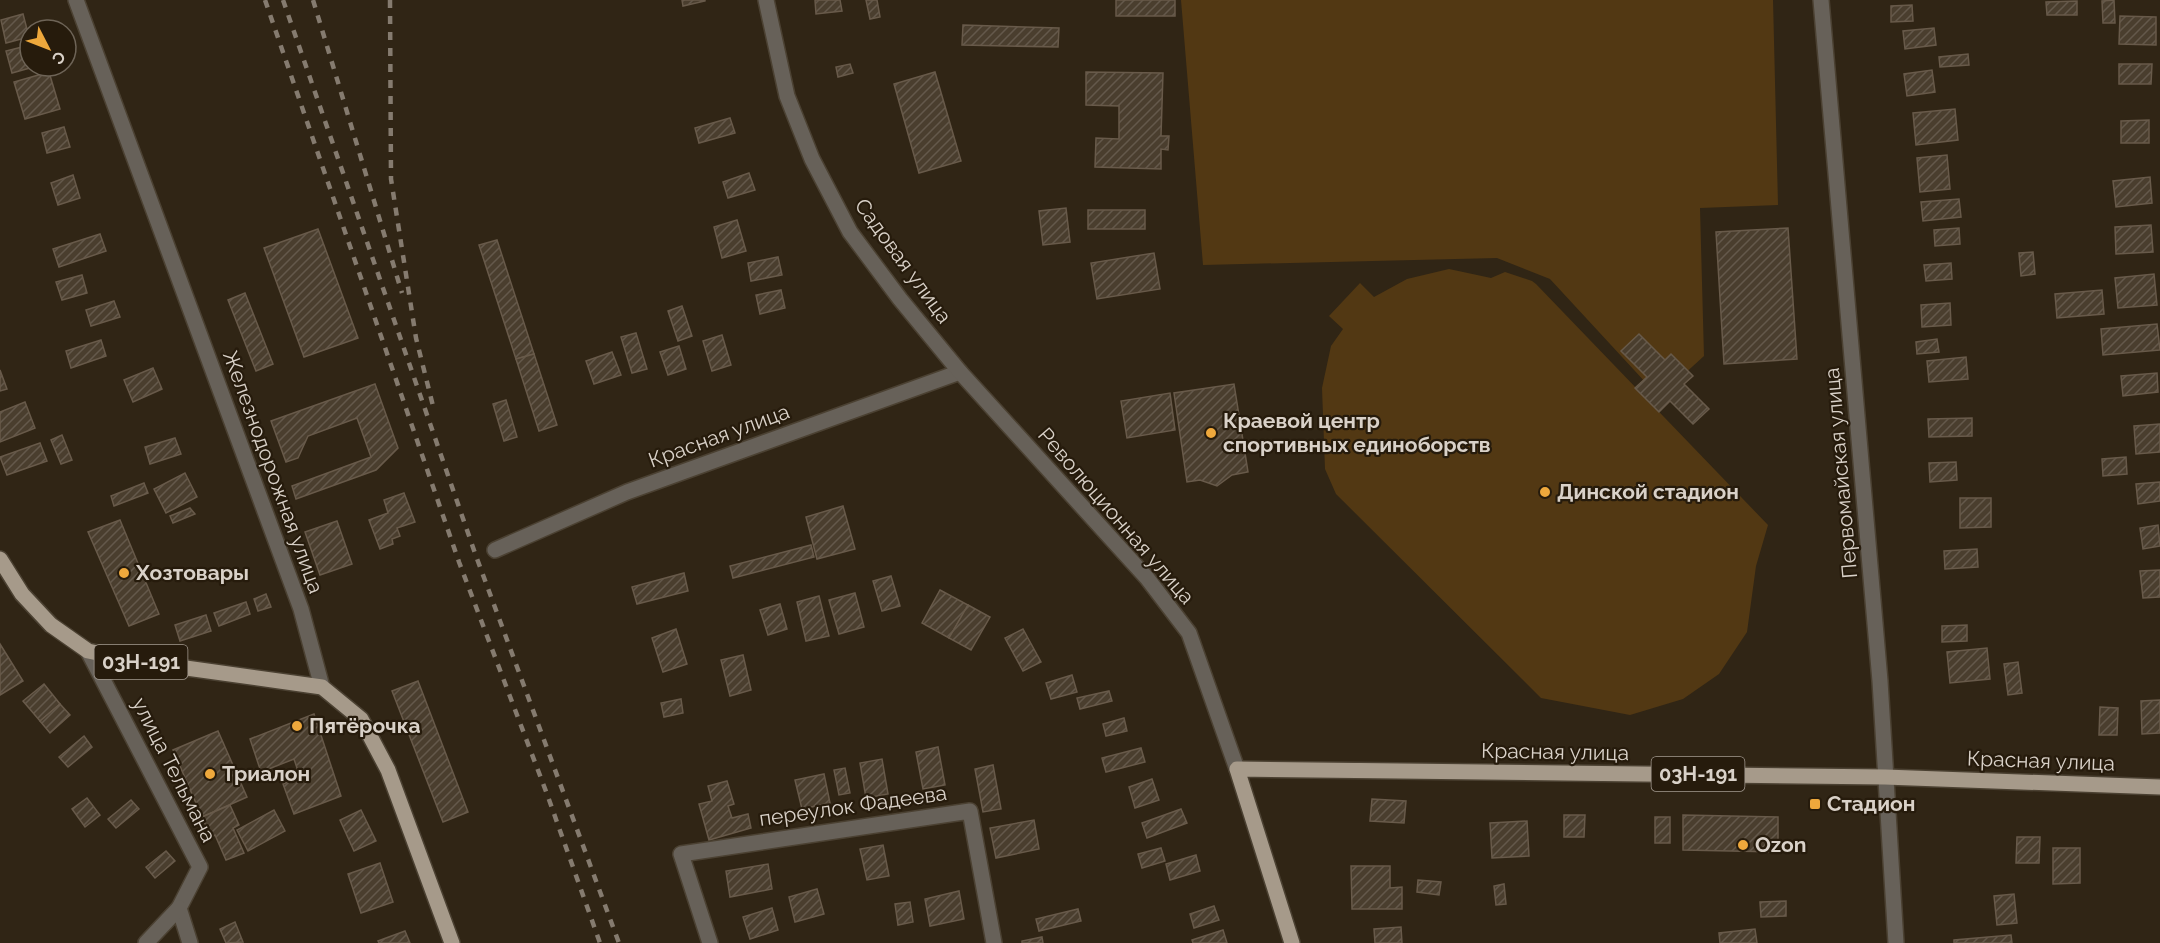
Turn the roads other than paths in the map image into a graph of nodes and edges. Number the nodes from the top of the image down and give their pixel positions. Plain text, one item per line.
1 (75, 0) edge
2 (766, 0) edge
3 (1821, 0) edge
4 (960, 372) junction
5 (495, 550) dead end
6 (1, 564) edge
7 (88, 651) junction
8 (322, 687) junction
9 (1237, 769) junction
10 (1885, 777) junction
11 (2160, 787) edge
12 (179, 908) junction
13 (146, 943) edge
14 (190, 943) edge
15 (452, 943) edge
16 (710, 943) edge
17 (994, 943) edge
18 (1292, 943) edge
19 (1896, 943) edge

1 - 8 street, Железнодорожная улица
2 - 4 street, Садовая улица
3 - 10 street, Первомайская улица
4 - 5 street, Красная улица
4 - 9 street, Революционная улица
6 - 7 main road, улица Тельмана / 03Н-191
7 - 8 main road, улица Тельмана / 03Н-191
7 - 12 street, улица Тельмана
8 - 15 main road
9 - 10 main road, Красная улица / 03Н-191
9 - 18 main road, Революционная улица
10 - 11 main road, Красная улица / 03Н-191
10 - 19 street, Первомайская улица
12 - 13 street
12 - 14 street
16 - 17 street, переулок Фадеева

